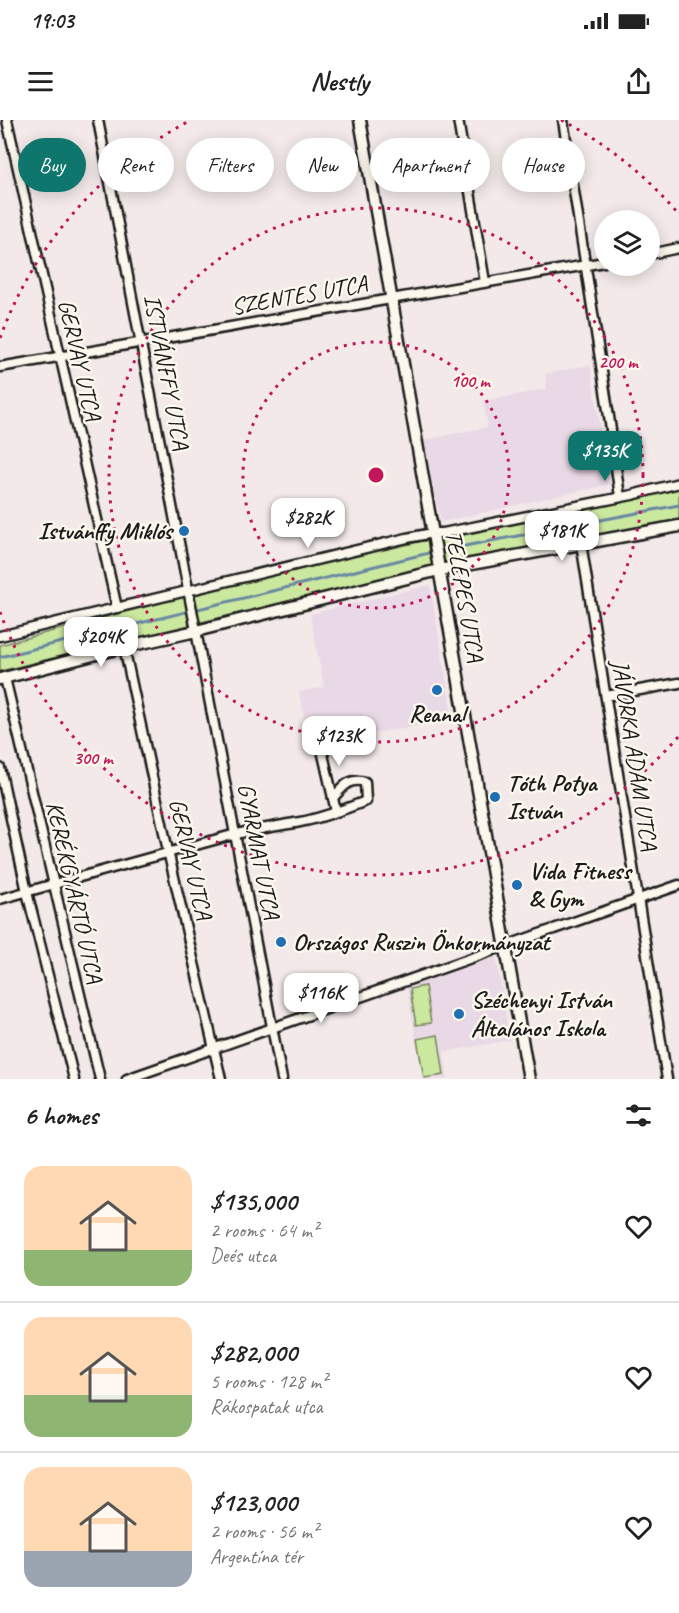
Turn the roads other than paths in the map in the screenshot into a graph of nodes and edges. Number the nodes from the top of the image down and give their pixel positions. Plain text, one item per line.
1 (7, 120) edge
2 (98, 120) edge
3 (360, 120) edge
4 (458, 120) edge
5 (563, 120) edge
6 (679, 248) edge
7 (660, 252) edge
8 (594, 264) edge
9 (585, 265) junction
10 (485, 282) junction
11 (392, 298) junction
12 (141, 342) junction
13 (60, 357) junction
14 (0, 367) edge
15 (679, 483) edge
16 (620, 497) junction
17 (679, 526) edge
18 (434, 537) junction
19 (581, 543) junction
20 (438, 565) junction
21 (189, 591) junction
22 (117, 608) junction
23 (196, 631) junction
24 (0, 636) edge
25 (124, 647) junction
26 (2, 679) edge
27 (679, 683) edge
28 (606, 696) junction
29 (320, 741) dead end
30 (0, 768) edge
31 (333, 798) junction
32 (336, 812) junction
33 (236, 834) junction
34 (168, 851) junction
35 (53, 884) junction
36 (679, 885) edge
37 (27, 892) junction
38 (0, 899) edge
39 (638, 899) junction
40 (505, 945) junction
41 (272, 1027) junction
42 (215, 1048) junction
43 (74, 1079) edge
44 (100, 1079) edge
45 (127, 1079) edge
46 (221, 1079) edge
47 (282, 1079) edge
48 (529, 1079) edge
49 (667, 1079) edge

1 - 13 street, GERVAY UTCA
2 - 12 street, ISTVÁNFFY UTCA
3 - 11 street, TELEPES UTCA
4 - 10 street
5 - 9 street
6 - 7 street
8 - 9 street, SZENTES UTCA
9 - 10 street, SZENTES UTCA
9 - 16 street
10 - 11 street, SZENTES UTCA
11 - 12 street, SZENTES UTCA
11 - 18 street, TELEPES UTCA
12 - 13 street, SZENTES UTCA
12 - 21 street, ISTVÁNFFY UTCA
13 - 14 street, SZENTES UTCA
13 - 22 street, GERVAY UTCA
15 - 16 street
16 - 18 street
17 - 19 street
18 - 20 street, TELEPES UTCA
18 - 21 street
19 - 20 street
19 - 28 street, JÁVORKA ÁDÁM UTCA
20 - 23 street
20 - 40 street, TELEPES UTCA
21 - 22 street
21 - 23 street, ISTVÁNFFY UTCA
22 - 24 street
23 - 25 street
23 - 33 street, GYARMAT UTCA
25 - 26 street
25 - 34 street, GERVAY UTCA
26 - 35 street, KERÉKGYÁRTÓ UTCA
27 - 28 street
28 - 39 street, JÁVORKA ÁDÁM UTCA
29 - 31 street
30 - 37 street, KERÉKGYÁRTÓ UTCA
31 - 32 street
31 - 32 street
32 - 33 street
33 - 34 street
33 - 41 street, GYARMAT UTCA
34 - 35 street
34 - 42 street, GERVAY UTCA
35 - 37 street
35 - 44 street, KERÉKGYÁRTÓ UTCA
36 - 39 street
37 - 38 street
37 - 43 street, KERÉKGYÁRTÓ UTCA
39 - 40 street
39 - 49 street, JÁVORKA ÁDÁM UTCA
40 - 41 street
40 - 48 street, TELEPES UTCA
41 - 42 street
41 - 47 street, GYARMAT UTCA
42 - 45 street
42 - 46 street, GERVAY UTCA

